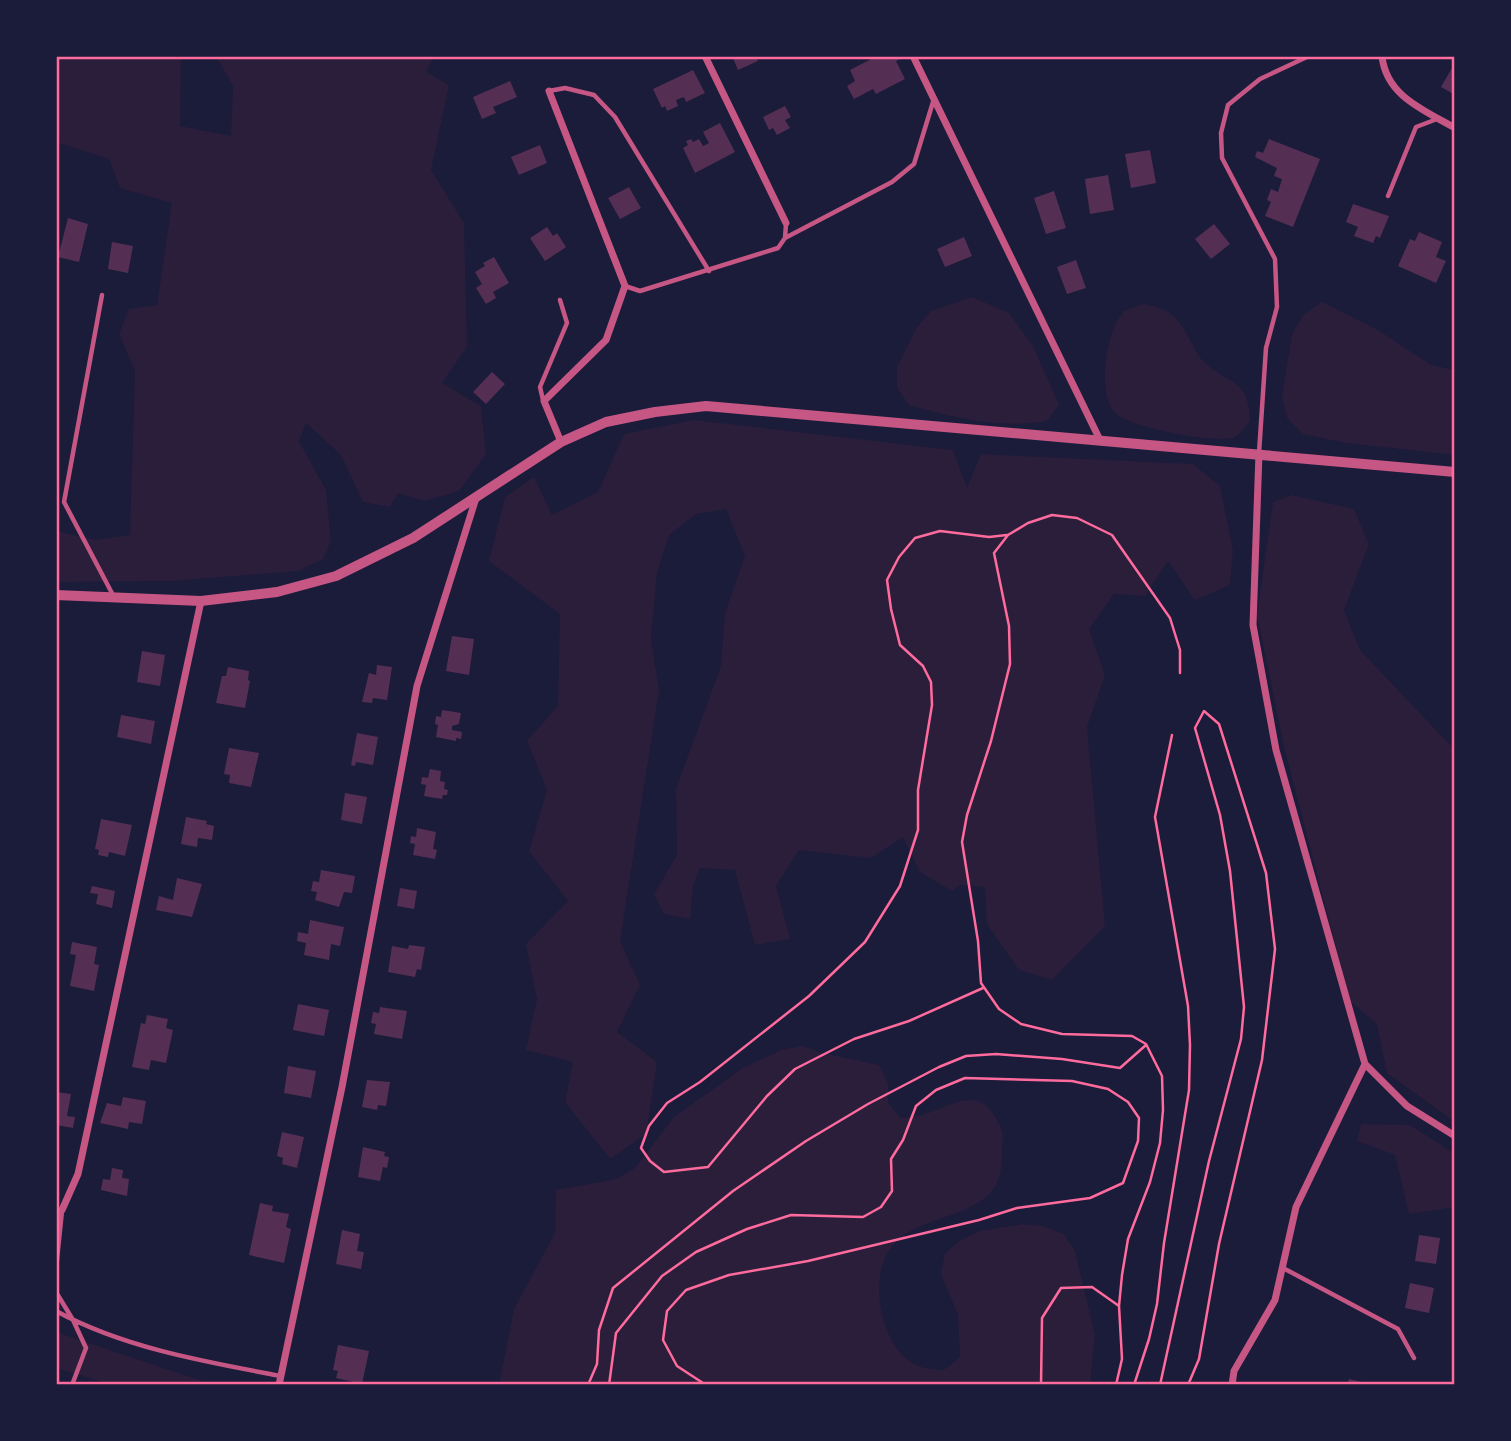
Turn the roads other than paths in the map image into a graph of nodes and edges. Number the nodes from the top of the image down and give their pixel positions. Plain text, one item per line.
1 (705, 56) edge
2 (913, 56) edge
3 (1309, 56) edge
4 (1382, 56) edge
5 (549, 91) joint
6 (933, 102) junction
7 (1438, 118) junction
8 (1455, 128) edge
9 (1388, 196) dead end
10 (786, 223) joint
11 (785, 238) junction
12 (709, 271) junction
13 (625, 286) junction
14 (102, 295) dead end
15 (560, 300) dead end
16 (544, 401) junction
17 (1100, 440) junction
18 (561, 442) junction
19 (1259, 453) junction
20 (1455, 472) edge
21 (477, 496) junction
22 (56, 595) edge
23 (114, 597) junction
24 (201, 601) junction
25 (1365, 1064) junction
26 (1455, 1136) edge
27 (59, 1213) edge
28 (1283, 1268) junction
29 (56, 1269) edge
30 (56, 1292) edge
31 (56, 1311) edge
32 (73, 1320) junction
33 (1414, 1358) dead end
34 (281, 1376) junction
35 (72, 1385) edge
36 (279, 1385) edge
37 (1232, 1385) edge

1 - 10 street
2 - 6 street
3 - 19 lane
4 - 7 street
5 - 12 lane
5 - 13 street
6 - 11 lane
6 - 17 street
7 - 8 street
7 - 9 lane
10 - 11 lane
11 - 12 lane
12 - 13 lane
13 - 16 street
14 - 23 lane
15 - 16 lane
16 - 18 street
17 - 18 street
17 - 19 street
18 - 21 street
19 - 20 street
19 - 25 street
21 - 24 street
21 - 34 street
22 - 23 street
23 - 24 street
24 - 27 street
25 - 26 street
25 - 28 street
27 - 29 lane
28 - 33 lane
28 - 37 street
30 - 32 lane
31 - 32 lane
32 - 34 lane
32 - 35 lane
34 - 36 street

